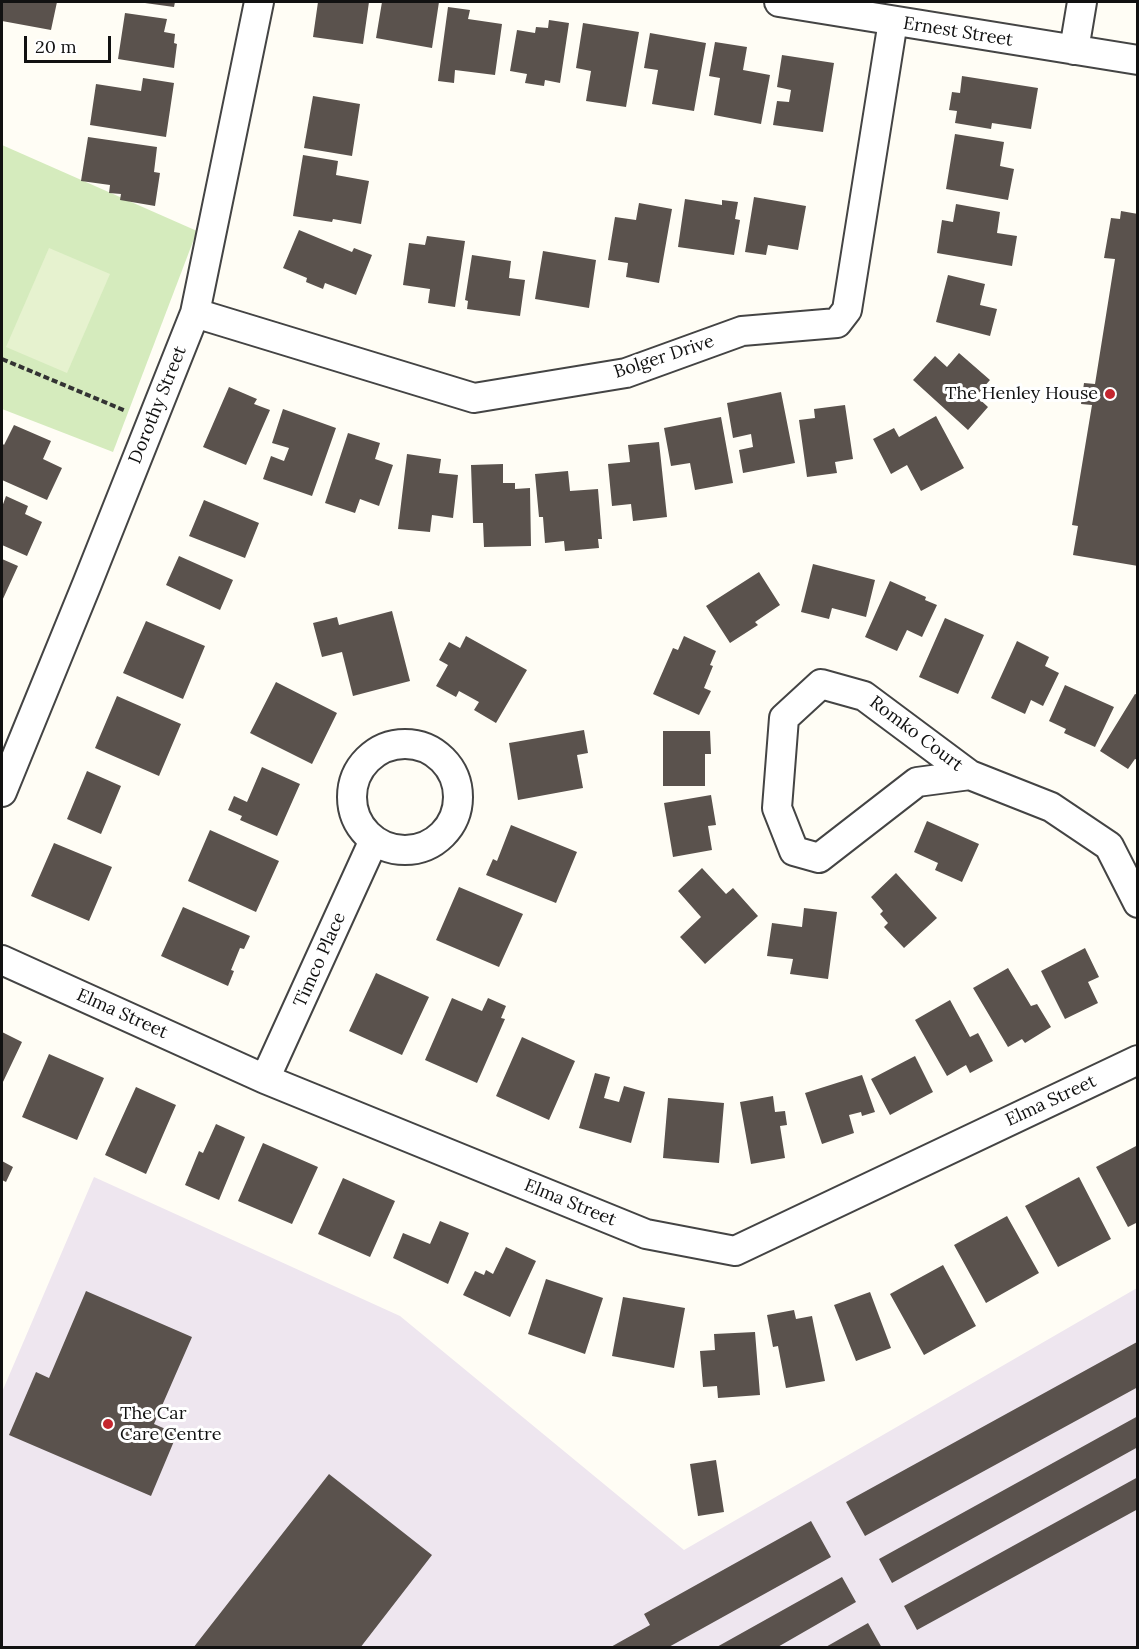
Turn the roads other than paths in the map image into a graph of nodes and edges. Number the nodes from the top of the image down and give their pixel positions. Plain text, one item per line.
1 (259, 2) edge
2 (779, 2) edge
3 (1082, 2) edge
4 (893, 21) junction
5 (1074, 50) junction
6 (1137, 60) edge
7 (195, 313) junction
8 (970, 775) junction
9 (2, 792) edge
10 (374, 840) dead end
11 (1137, 903) edge
12 (2, 960) edge
13 (1137, 1060) edge
14 (265, 1079) junction

1 - 7 street, Dorothy Street
2 - 4 street, Ernest Street
3 - 5 street
4 - 5 street, Ernest Street
4 - 7 street, Bolger Drive
5 - 6 street, Ernest Street
7 - 9 street, Dorothy Street
8 - 8 street, Romko Court
8 - 11 street, Romko Court
10 - 14 street, Timco Place
12 - 14 street, Elma Street
13 - 14 street, Elma Street

